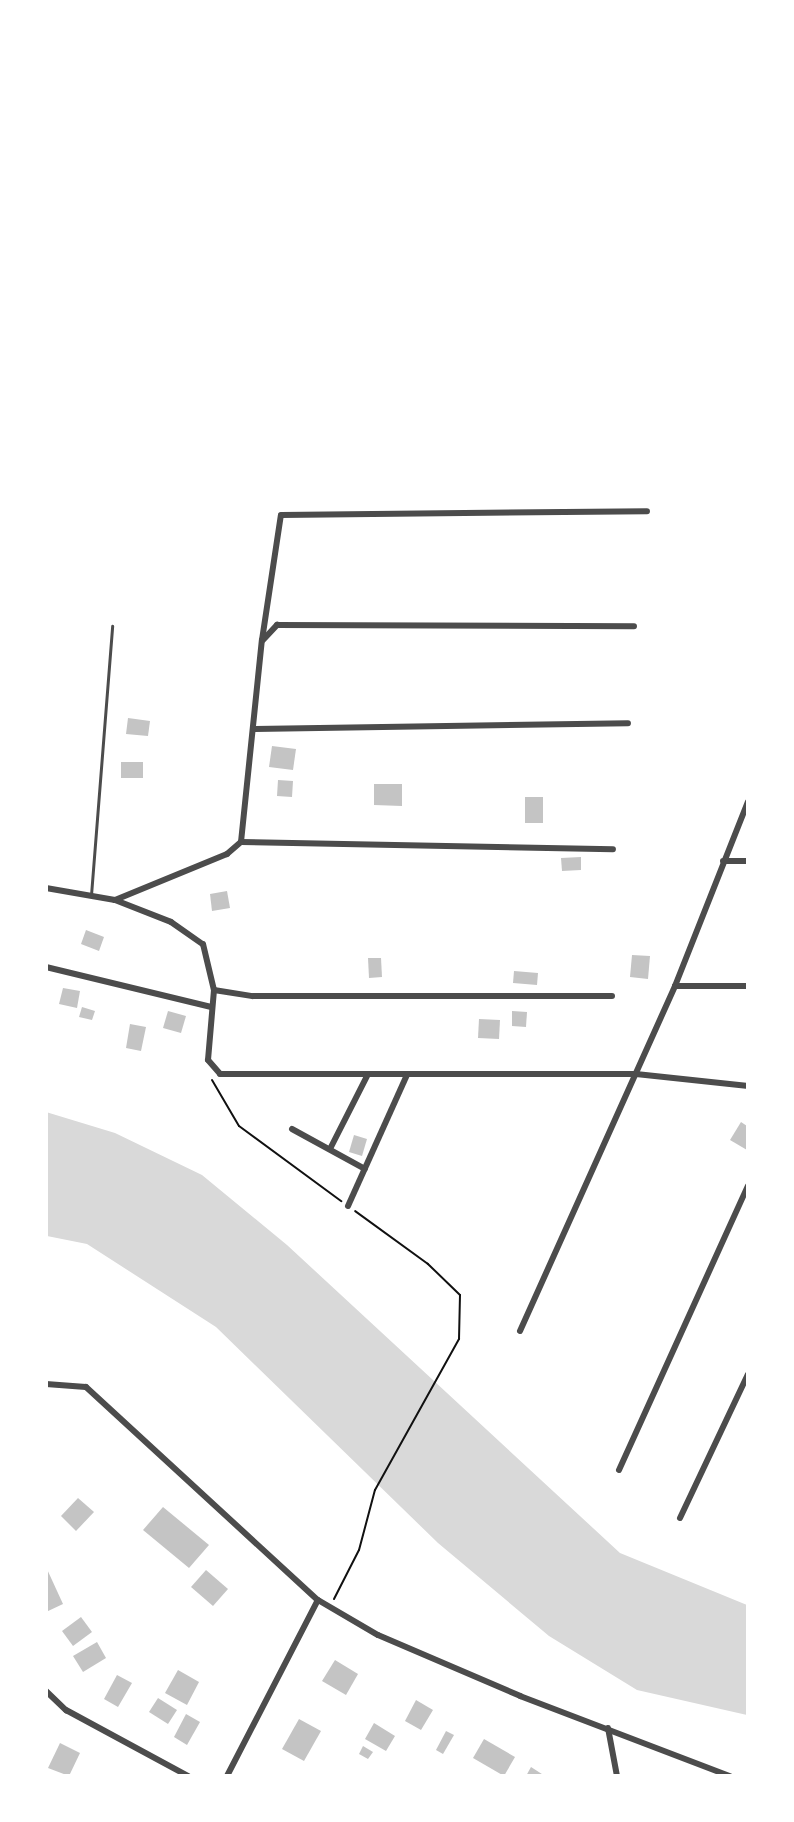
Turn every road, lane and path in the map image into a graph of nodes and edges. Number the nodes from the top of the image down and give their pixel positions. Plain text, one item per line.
1 (647, 511) dead end
2 (112, 626) dead end
3 (634, 626) dead end
4 (262, 640) junction
5 (628, 723) dead end
6 (255, 729) junction
7 (747, 802) edge
8 (241, 842) junction
9 (613, 849) dead end
10 (723, 861) junction
11 (747, 861) edge
12 (46, 888) edge
13 (91, 896) junction
14 (115, 900) junction
15 (46, 967) edge
16 (675, 986) junction
17 (747, 986) edge
18 (214, 990) junction
19 (612, 996) dead end
20 (211, 1007) junction
21 (636, 1074) junction
22 (407, 1075) junction
23 (367, 1076) junction
24 (747, 1086) edge
25 (292, 1128) dead end
26 (330, 1149) junction
27 (364, 1169) junction
28 (747, 1186) edge
29 (348, 1206) dead end
30 (520, 1331) dead end
31 (440, 1368) dead end
32 (747, 1374) edge
33 (46, 1384) edge
34 (619, 1470) dead end
35 (680, 1518) dead end
36 (318, 1600) junction
37 (329, 1606) junction
38 (46, 1691) edge
39 (608, 1728) junction
40 (188, 1776) edge
41 (227, 1776) edge
42 (617, 1776) edge
43 (730, 1776) edge

1 - 4 street
2 - 13 lane
3 - 4 street
4 - 6 street
5 - 6 street
6 - 8 street
7 - 10 street
8 - 9 street
8 - 14 street
10 - 11 street
10 - 16 street
12 - 13 street
13 - 14 street
14 - 18 street
15 - 20 street
16 - 17 street
16 - 21 street
18 - 19 street
18 - 20 street
20 - 23 street
21 - 22 street
21 - 24 street
21 - 30 street
22 - 23 street
22 - 27 street
23 - 26 street
25 - 26 street
26 - 27 street
27 - 29 street
28 - 34 street
31 - 37 path
32 - 35 street
33 - 36 street
36 - 37 street
36 - 41 street
37 - 39 street
38 - 40 street
39 - 42 street
39 - 43 street

